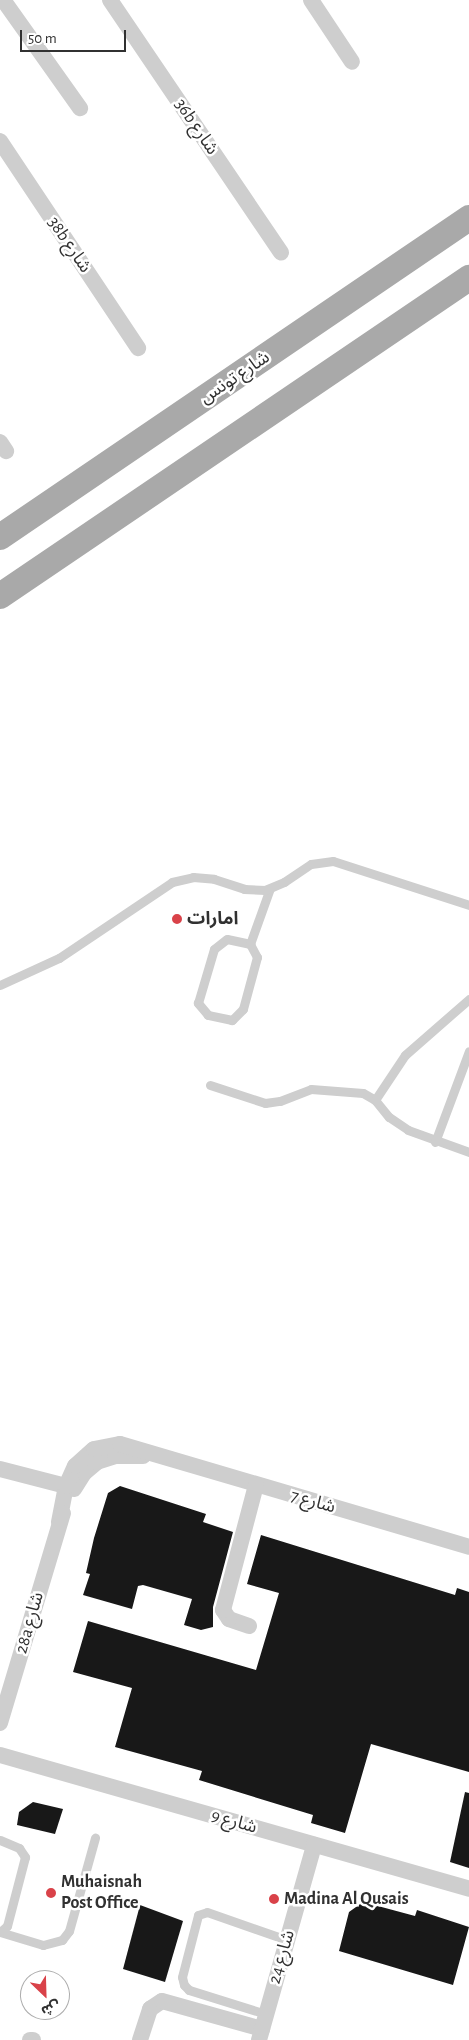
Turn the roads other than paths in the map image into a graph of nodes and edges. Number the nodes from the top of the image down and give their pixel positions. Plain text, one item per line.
1 (110, 0) edge
2 (311, 0) edge
3 (6, 4) edge
4 (352, 62) dead end
5 (80, 108) dead end
6 (0, 141) edge
7 (469, 218) edge
8 (281, 253) dead end
9 (469, 278) edge
10 (469, 299) edge
11 (138, 348) dead end
12 (262, 420) junction
13 (0, 537) edge
14 (0, 596) edge
15 (270, 888) junction
16 (469, 905) edge
17 (250, 944) junction
18 (0, 985) edge
19 (469, 999) edge
20 (469, 1051) edge
21 (210, 1085) dead end
22 (375, 1100) junction
23 (435, 1142) junction
24 (469, 1152) edge
25 (158, 1457) junction
26 (0, 1469) edge
27 (66, 1486) junction
28 (256, 1486) junction
29 (59, 1522) junction
30 (469, 1547) edge
31 (249, 1626) dead end
32 (0, 1723) edge
33 (0, 1755) edge
34 (95, 1838) dead end
35 (0, 1840) edge
36 (314, 1845) junction
37 (469, 1890) edge
38 (0, 1932) edge
39 (287, 1940) junction
40 (262, 2028) edge
41 (140, 2040) edge

1 - 8 street, 36b شارع
2 - 4 street
3 - 5 street
6 - 11 street, 38b شارع
7 - 13 main road, شارع تونس
9 - 12 main road
10 - 12 main road
12 - 14 main road
15 - 16 lane
15 - 17 lane
15 - 18 lane
17 - 17 lane
19 - 22 lane
20 - 23 lane
21 - 22 lane
22 - 23 lane
23 - 24 lane
25 - 27 street, 28a شارع
25 - 28 street, شارع 7
25 - 29 street, 28a شارع
26 - 27 street
27 - 29 street, 28a شارع
28 - 30 street, شارع 7
28 - 31 street
29 - 32 street, 28a شارع
33 - 36 street, شارع 9
34 - 38 lane
35 - 38 lane
36 - 37 street, شارع 9
36 - 39 street, شارع 24
39 - 40 street, شارع 24
39 - 40 lane
40 - 41 street

